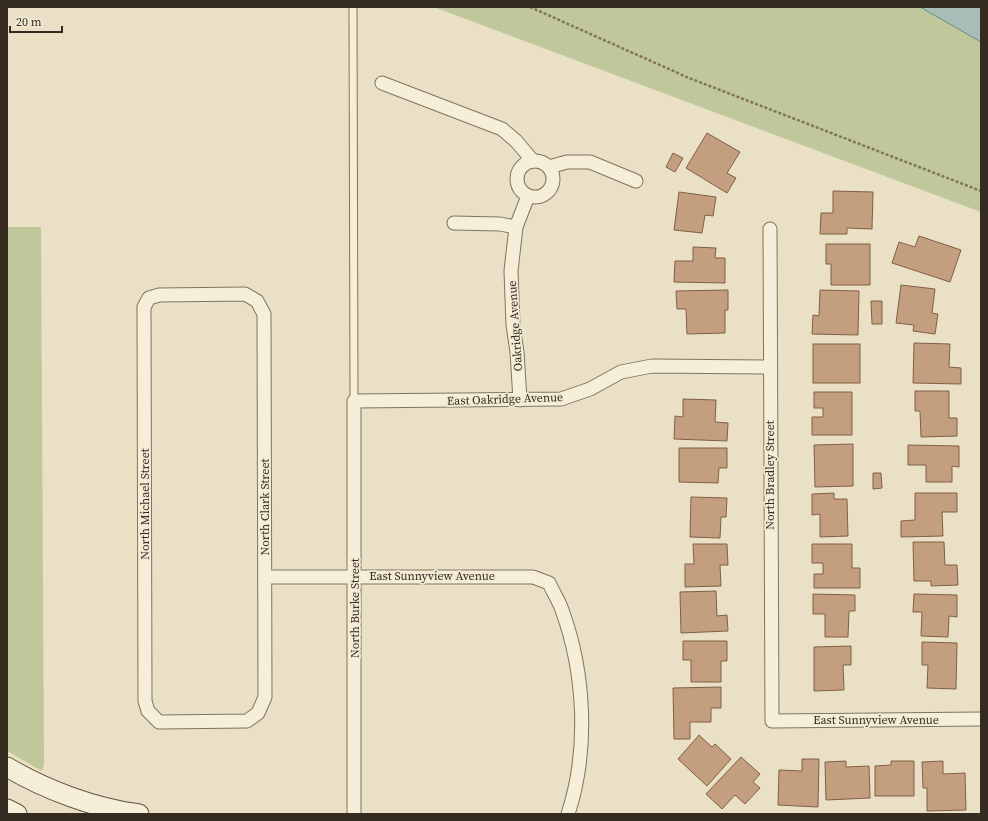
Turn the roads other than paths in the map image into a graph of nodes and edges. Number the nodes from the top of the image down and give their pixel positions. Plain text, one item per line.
1 (353, 7) edge
2 (382, 83) dead end
3 (533, 161) junction
4 (549, 167) junction
5 (636, 180) dead end
6 (528, 196) junction
7 (454, 223) dead end
8 (516, 227) junction
9 (770, 229) dead end
10 (149, 298) joint
11 (769, 367) junction
12 (520, 400) junction
13 (354, 401) junction
14 (355, 576) junction
15 (266, 577) junction
16 (258, 713) joint
17 (981, 719) edge
18 (772, 721) joint
19 (8, 768) edge
20 (7, 809) edge
21 (16, 814) edge
22 (139, 814) edge
23 (354, 814) edge
24 (568, 814) edge

1 - 13 lane
2 - 3 street
3 - 4 street
3 - 6 street
4 - 5 street
4 - 6 street
6 - 8 street, Oakridge Avenue
7 - 8 street
8 - 12 street, Oakridge Avenue
9 - 11 street, North Bradley Street
10 - 15 street, North Clark Street
10 - 16 street, North Michael Street
11 - 12 street, East Oakridge Avenue
11 - 18 street, North Bradley Street
12 - 13 street, East Oakridge Avenue
13 - 14 street, North Burke Street
14 - 15 street, East Sunnyview Avenue
14 - 23 street, North Burke Street
14 - 24 street, East Sunnyview Avenue
15 - 16 street, North Clark Street
17 - 18 street, East Sunnyview Avenue
19 - 22 main road
20 - 21 main road

